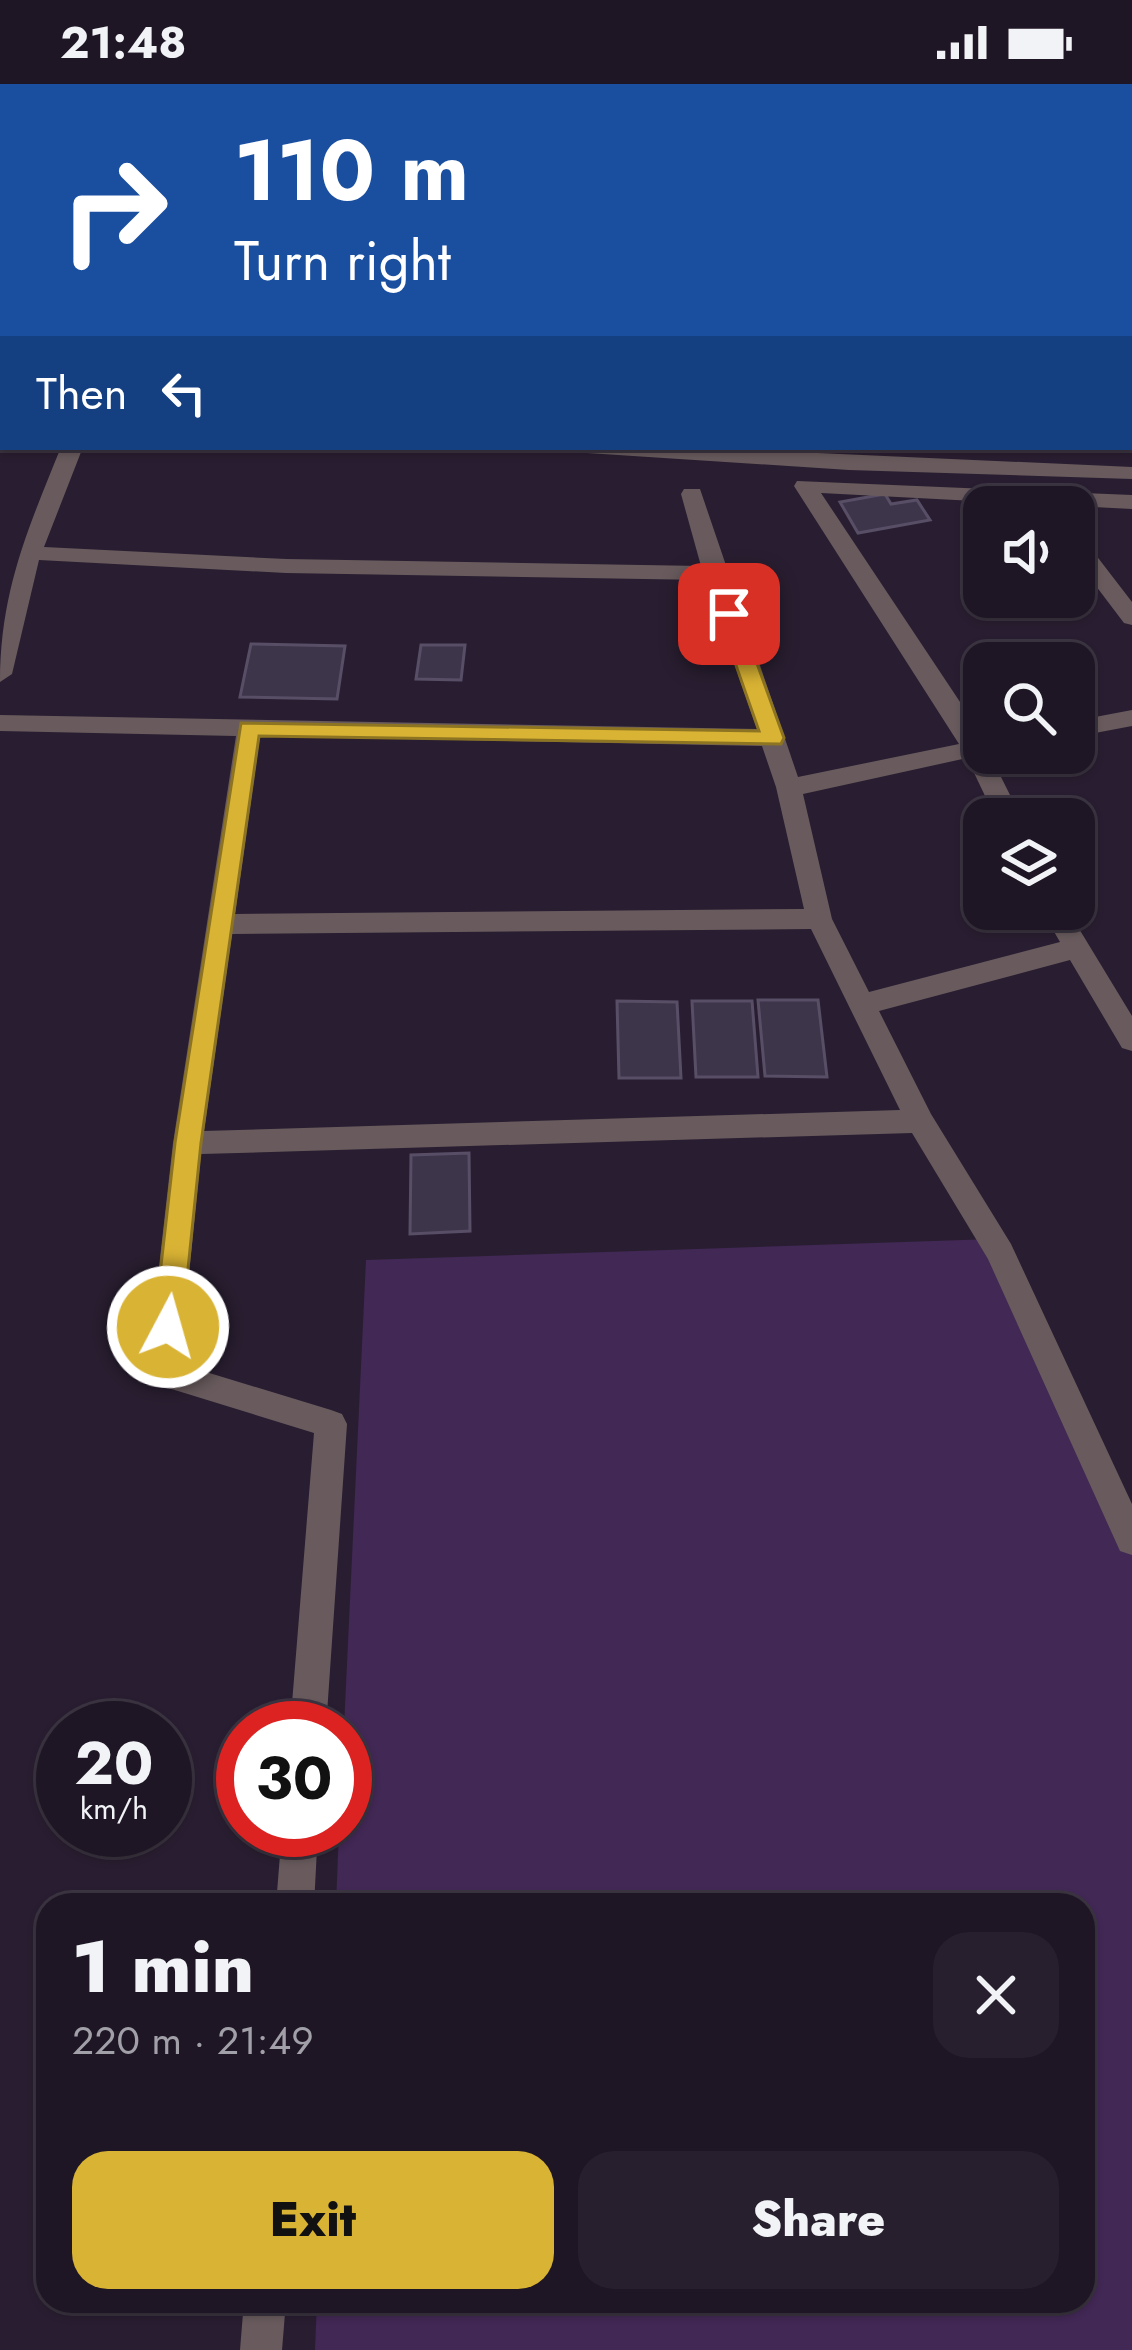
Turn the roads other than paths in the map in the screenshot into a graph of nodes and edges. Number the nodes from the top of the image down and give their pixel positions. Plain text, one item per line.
1 (71, 450) edge
2 (658, 450) edge
3 (1089, 450) edge
4 (705, 452) edge
5 (830, 455) edge
6 (957, 456) edge
7 (1092, 471) junction
8 (1132, 472) edge
9 (692, 494) dead end
10 (963, 496) edge
11 (1095, 502) edge
12 (1132, 502) edge
13 (30, 553) junction
14 (1095, 570) edge
15 (714, 572) junction
16 (1132, 618) edge
17 (0, 674) edge
18 (1132, 718) edge
19 (0, 723) edge
20 (963, 723) edge
21 (1095, 725) edge
22 (249, 728) junction
23 (773, 738) junction
24 (963, 751) edge
25 (789, 788) junction
26 (819, 919) junction
27 (224, 924) junction
28 (1064, 930) edge
29 (1073, 949) junction
30 (860, 1005) junction
31 (1132, 1040) edge
32 (920, 1121) junction
33 (188, 1143) junction
34 (1132, 1540) edge
35 (310, 1701) edge
36 (298, 1857) edge
37 (296, 1893) edge
38 (264, 2313) edge
39 (261, 2350) edge

1 - 13 street
2 - 4 street
3 - 7 street
4 - 5 street
5 - 6 street
6 - 7 street
7 - 8 street
9 - 15 street
10 - 20 street
11 - 12 street
13 - 15 street
13 - 17 street
14 - 16 street
15 - 23 street
18 - 21 street
19 - 22 street
22 - 23 street
22 - 27 street
23 - 25 street
24 - 25 street
25 - 26 street
26 - 27 street
26 - 30 street
27 - 33 street
28 - 29 street
29 - 30 street
29 - 31 street
30 - 32 street
32 - 33 street
32 - 34 street
33 - 35 street
36 - 37 street
38 - 39 street

